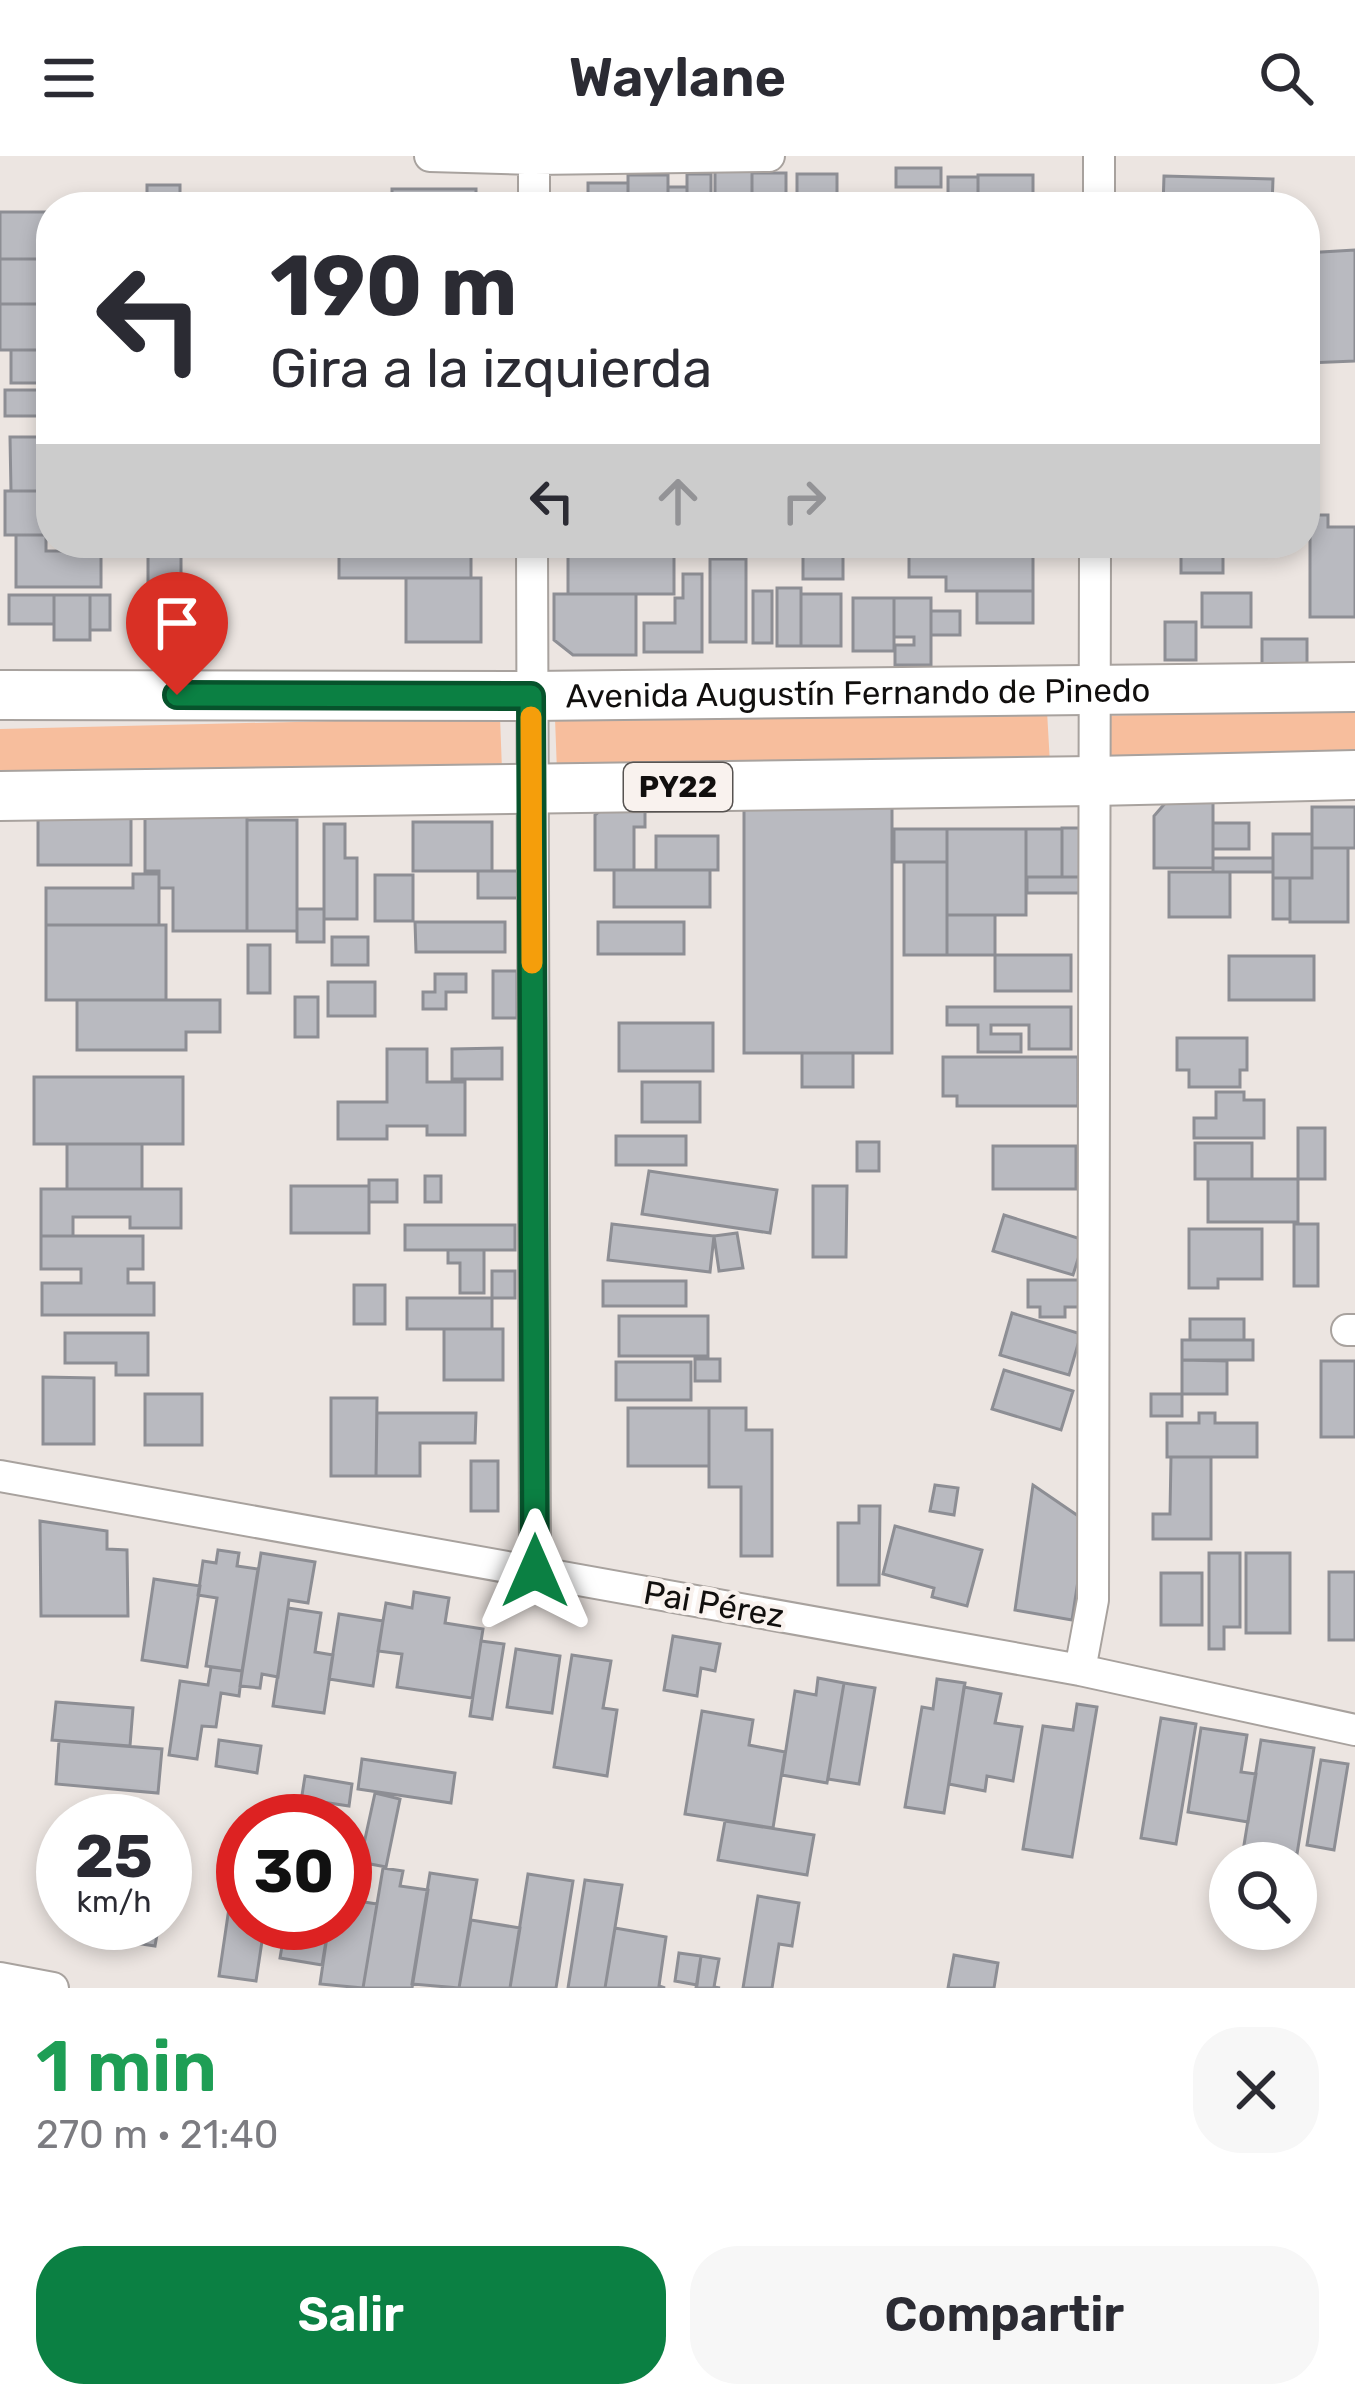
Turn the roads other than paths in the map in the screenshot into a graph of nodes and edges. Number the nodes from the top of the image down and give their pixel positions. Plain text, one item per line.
1 (430, 156) edge
2 (769, 156) edge
3 (1100, 156) edge
4 (535, 157) edge
5 (534, 192) edge
6 (1099, 192) edge
7 (532, 558) edge
8 (1095, 558) edge
9 (1355, 687) edge
10 (1093, 690) junction
11 (0, 694) edge
12 (531, 696) junction
13 (1355, 775) edge
14 (1094, 782) junction
15 (531, 789) junction
16 (0, 796) edge
17 (0, 1476) edge
18 (535, 1571) junction
19 (1080, 1670) junction
20 (1355, 1730) edge
21 (0, 1978) edge
22 (52, 1988) edge

1 - 4 street
2 - 4 street
3 - 6 street
4 - 5 street
7 - 12 street
8 - 10 street
9 - 10 highway, Avenida Augustín Fernando de Pinedo
10 - 12 highway, Avenida Augustín Fernando de Pinedo
10 - 14 street
11 - 12 highway, Avenida Augustín Fernando de Pinedo
12 - 15 street
13 - 14 highway, PY22
14 - 15 highway, PY22
14 - 19 street
15 - 16 highway, PY22
15 - 18 street
17 - 18 street, Pai Pérez
18 - 19 street, Pai Pérez
19 - 20 street, Pai Pérez
21 - 22 street

